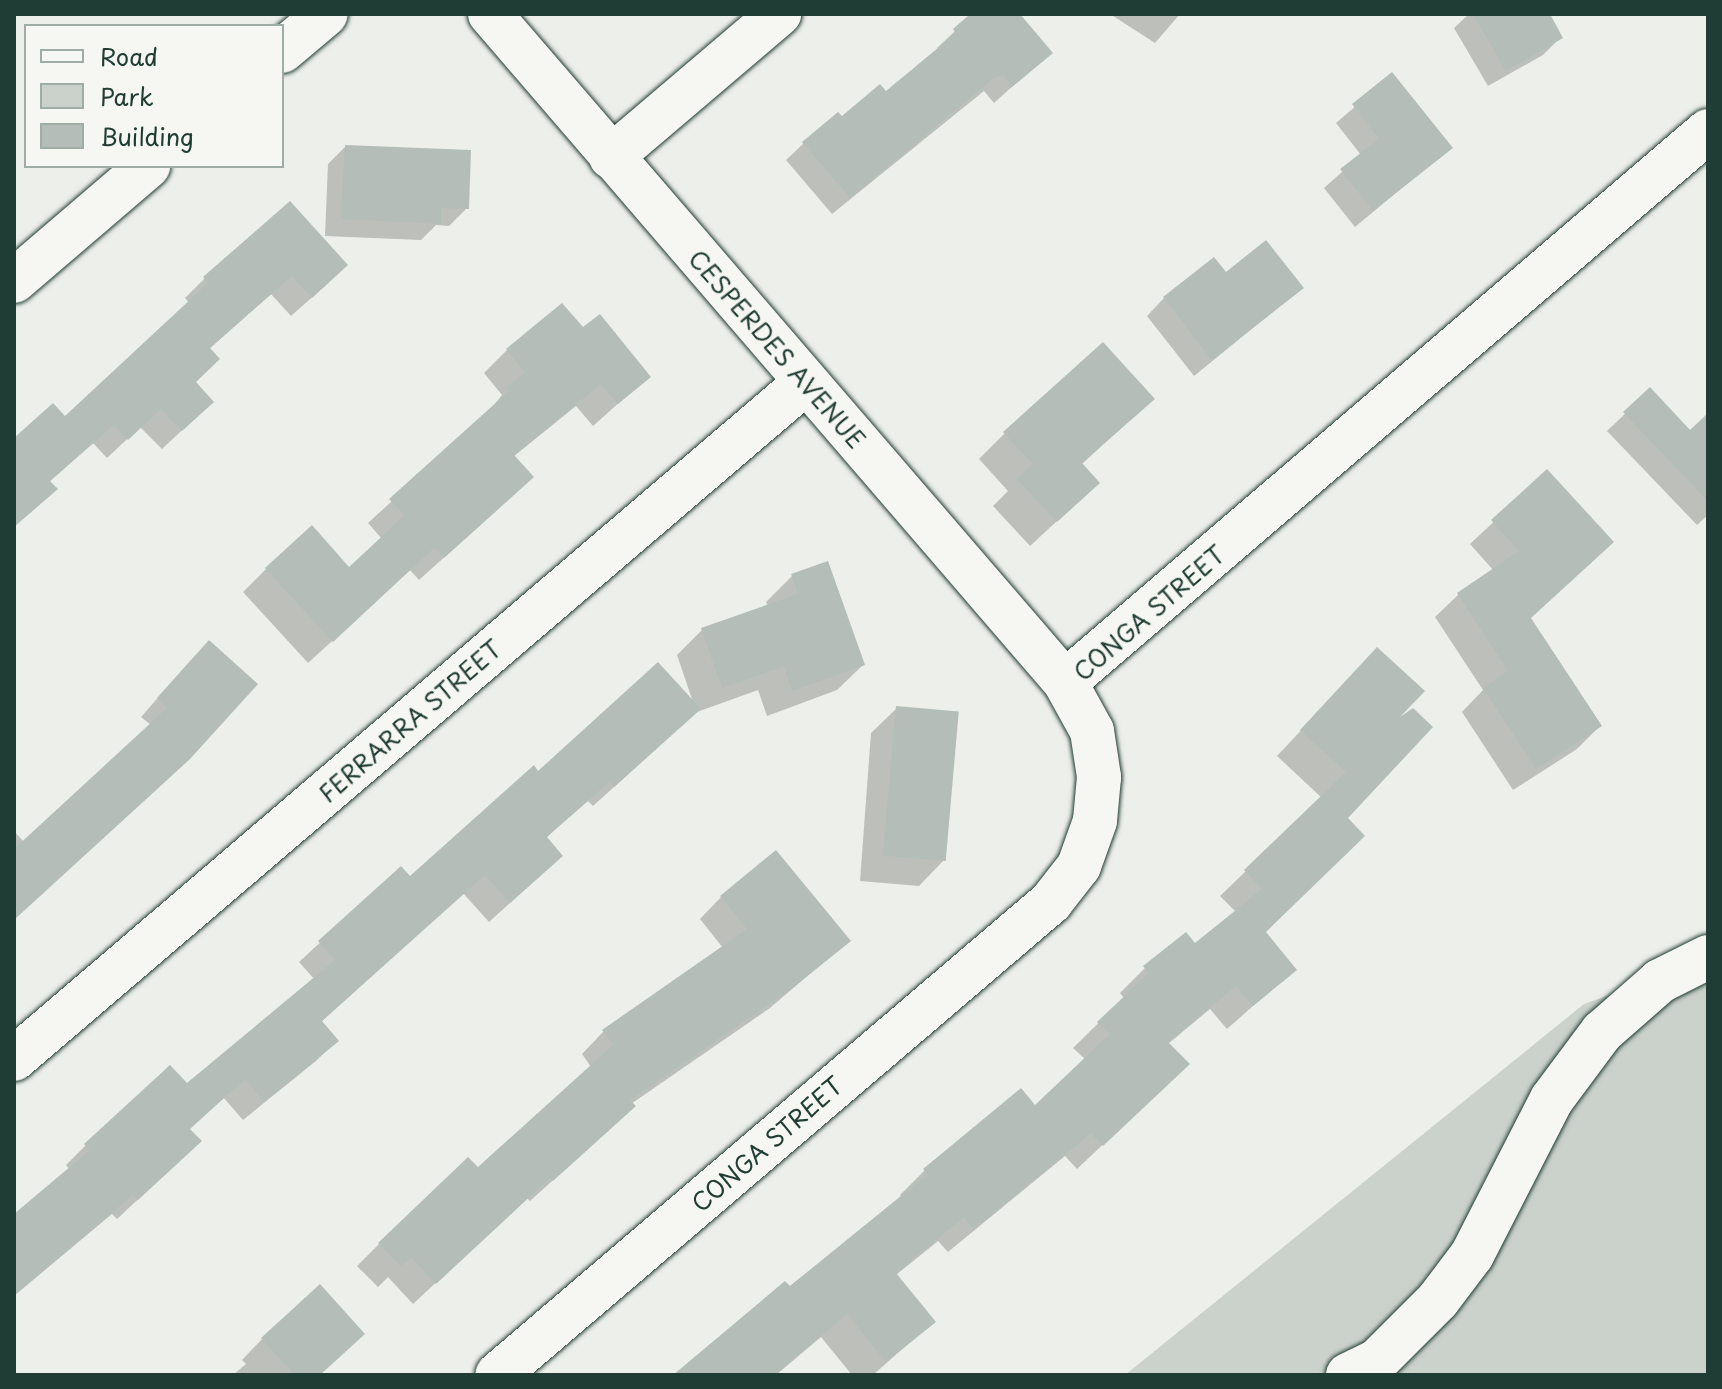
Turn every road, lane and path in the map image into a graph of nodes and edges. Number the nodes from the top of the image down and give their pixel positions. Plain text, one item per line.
1 (326, 14) edge
2 (490, 14) edge
3 (779, 14) edge
4 (284, 49) edge
5 (1708, 131) edge
6 (611, 157) junction
7 (146, 168) edge
8 (14, 281) edge
9 (805, 383) junction
10 (1065, 682) junction
11 (1708, 957) edge
12 (14, 1059) edge
13 (497, 1375) edge
14 (1348, 1375) edge

1 - 4 street
2 - 6 street, CESPERDES AVENUE
3 - 6 street
5 - 10 street, CONGA STREET
6 - 9 street, CESPERDES AVENUE
7 - 8 street
9 - 10 street, CESPERDES AVENUE
9 - 12 street, FERRARRA STREET
10 - 13 street, CONGA STREET
11 - 14 street

